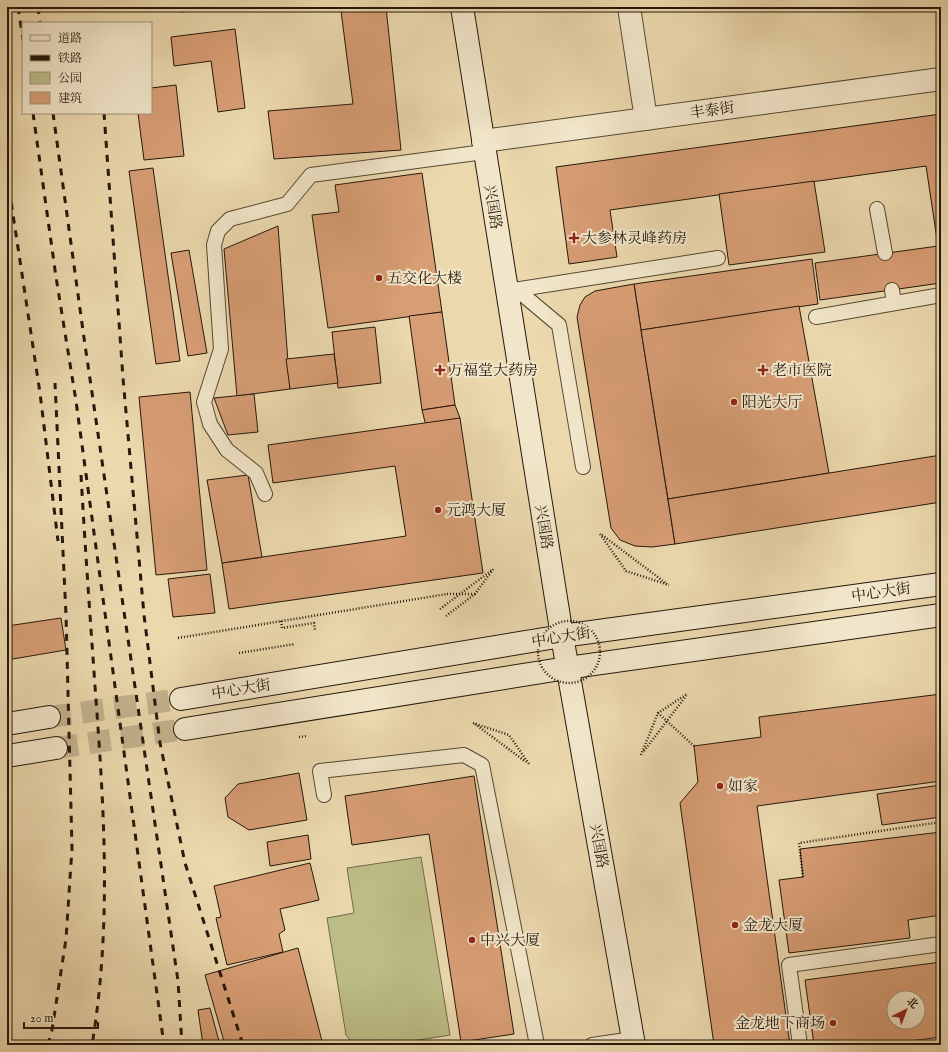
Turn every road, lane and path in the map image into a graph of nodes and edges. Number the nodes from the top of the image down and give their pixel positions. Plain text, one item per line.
1 (462, 7) edge
2 (629, 7) edge
3 (941, 79) edge
4 (646, 119) junction
5 (483, 146) junction
6 (877, 209) dead end
7 (885, 253) dead end
8 (718, 258) dead end
9 (511, 290) junction
10 (941, 295) edge
11 (816, 317) dead end
12 (583, 467) dead end
13 (265, 494) dead end
14 (626, 571) joint
15 (941, 584) edge
16 (475, 594) junction
17 (440, 609) dead end
18 (941, 615) edge
19 (446, 616) dead end
20 (281, 621) junction
21 (315, 631) dead end
22 (562, 636) junction
23 (178, 638) dead end
24 (295, 644) dead end
25 (239, 653) dead end
26 (577, 673) junction
27 (182, 699) tunnel mouth
28 (658, 713) junction
29 (49, 717) tunnel mouth
30 (7, 724) edge
31 (185, 729) tunnel mouth
32 (509, 735) joint
33 (694, 746) dead end
34 (56, 748) tunnel mouth
35 (7, 756) edge
36 (324, 796) dead end
37 (941, 822) edge
38 (803, 876) dead end
39 (941, 944) edge
40 (633, 1042) edge
41 (537, 1045) edge
42 (592, 1045) edge
43 (800, 1045) edge

1 - 5 main road, 兴国路
2 - 4 main road
3 - 4 main road, 丰泰街
4 - 5 main road, 丰泰街
5 - 9 main road, 兴国路
5 - 13 lane
6 - 7 lane
8 - 9 lane
9 - 12 lane
9 - 22 main road, 兴国路
10 - 11 lane
14 - 14 path
15 - 22 main road, 中心大街
16 - 17 path
16 - 19 path
16 - 20 path, bridge
18 - 26 main road, 中心大街
20 - 21 path
20 - 23 path
22 - 26 main road, 兴国路
22 - 27 main road, 中心大街
24 - 25 path
26 - 26 path, bridge
26 - 31 main road, 中心大街
26 - 40 main road, 兴国路
28 - 28 path
28 - 33 path, bridge
29 - 30 main road
32 - 32 path
34 - 35 main road
36 - 41 lane
37 - 38 path
39 - 43 lane
40 - 42 lane

